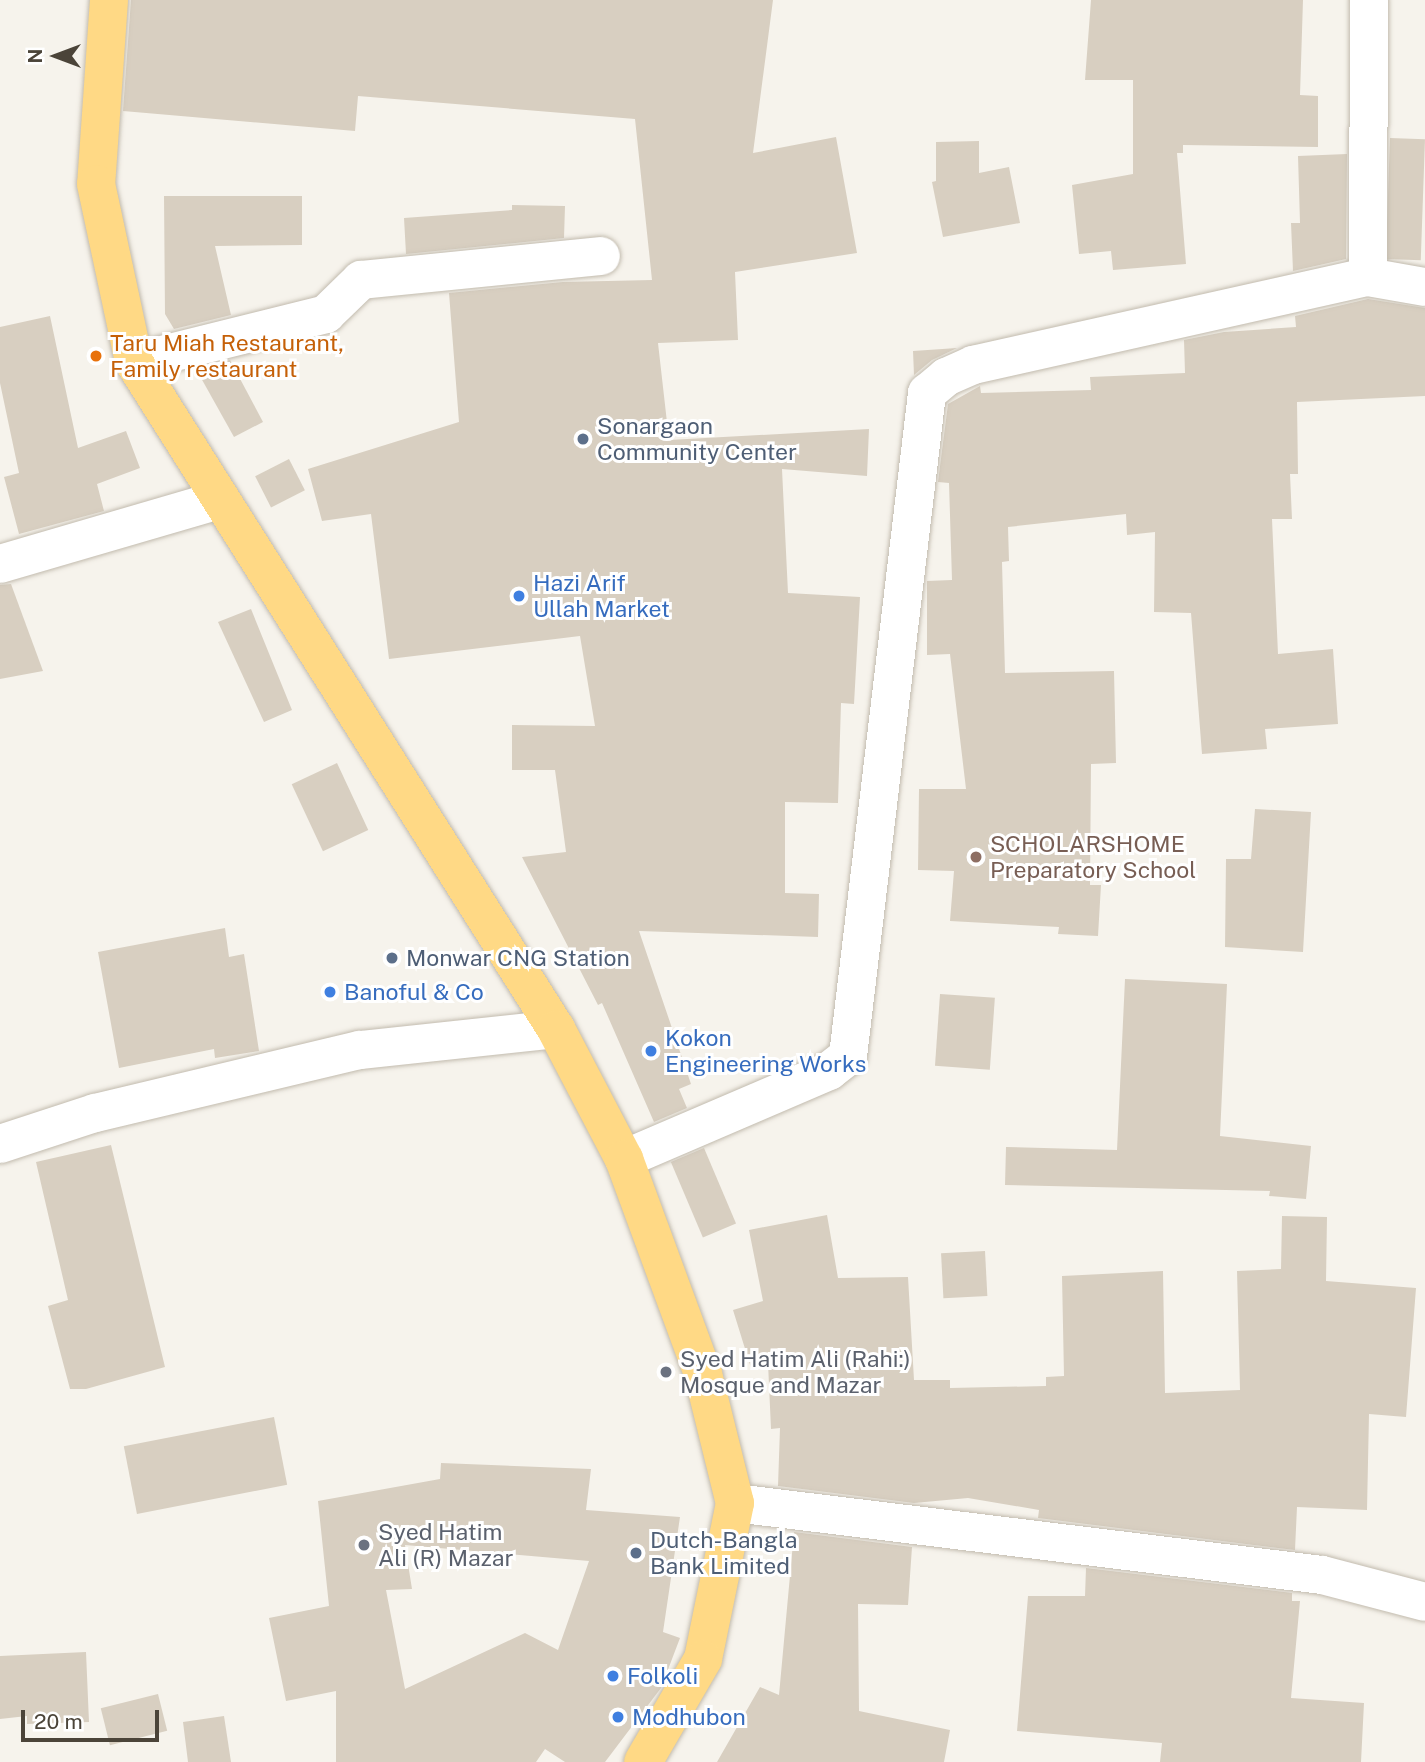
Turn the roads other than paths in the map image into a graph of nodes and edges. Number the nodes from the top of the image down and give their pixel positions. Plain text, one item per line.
1 (109, 0) edge
2 (1369, 0) edge
3 (601, 256) dead end
4 (1368, 277) junction
5 (1425, 286) edge
6 (134, 362) junction
7 (219, 500) junction
8 (0, 564) edge
9 (556, 1028) junction
10 (0, 1144) edge
11 (624, 1159) junction
12 (735, 1503) junction
13 (1425, 1602) edge
14 (643, 1762) edge

1 - 6 highway
2 - 4 street
3 - 6 street
4 - 5 street
4 - 11 street
6 - 7 highway
7 - 8 street
7 - 9 highway
9 - 10 street
9 - 11 highway
11 - 12 highway
12 - 13 street
12 - 14 highway

